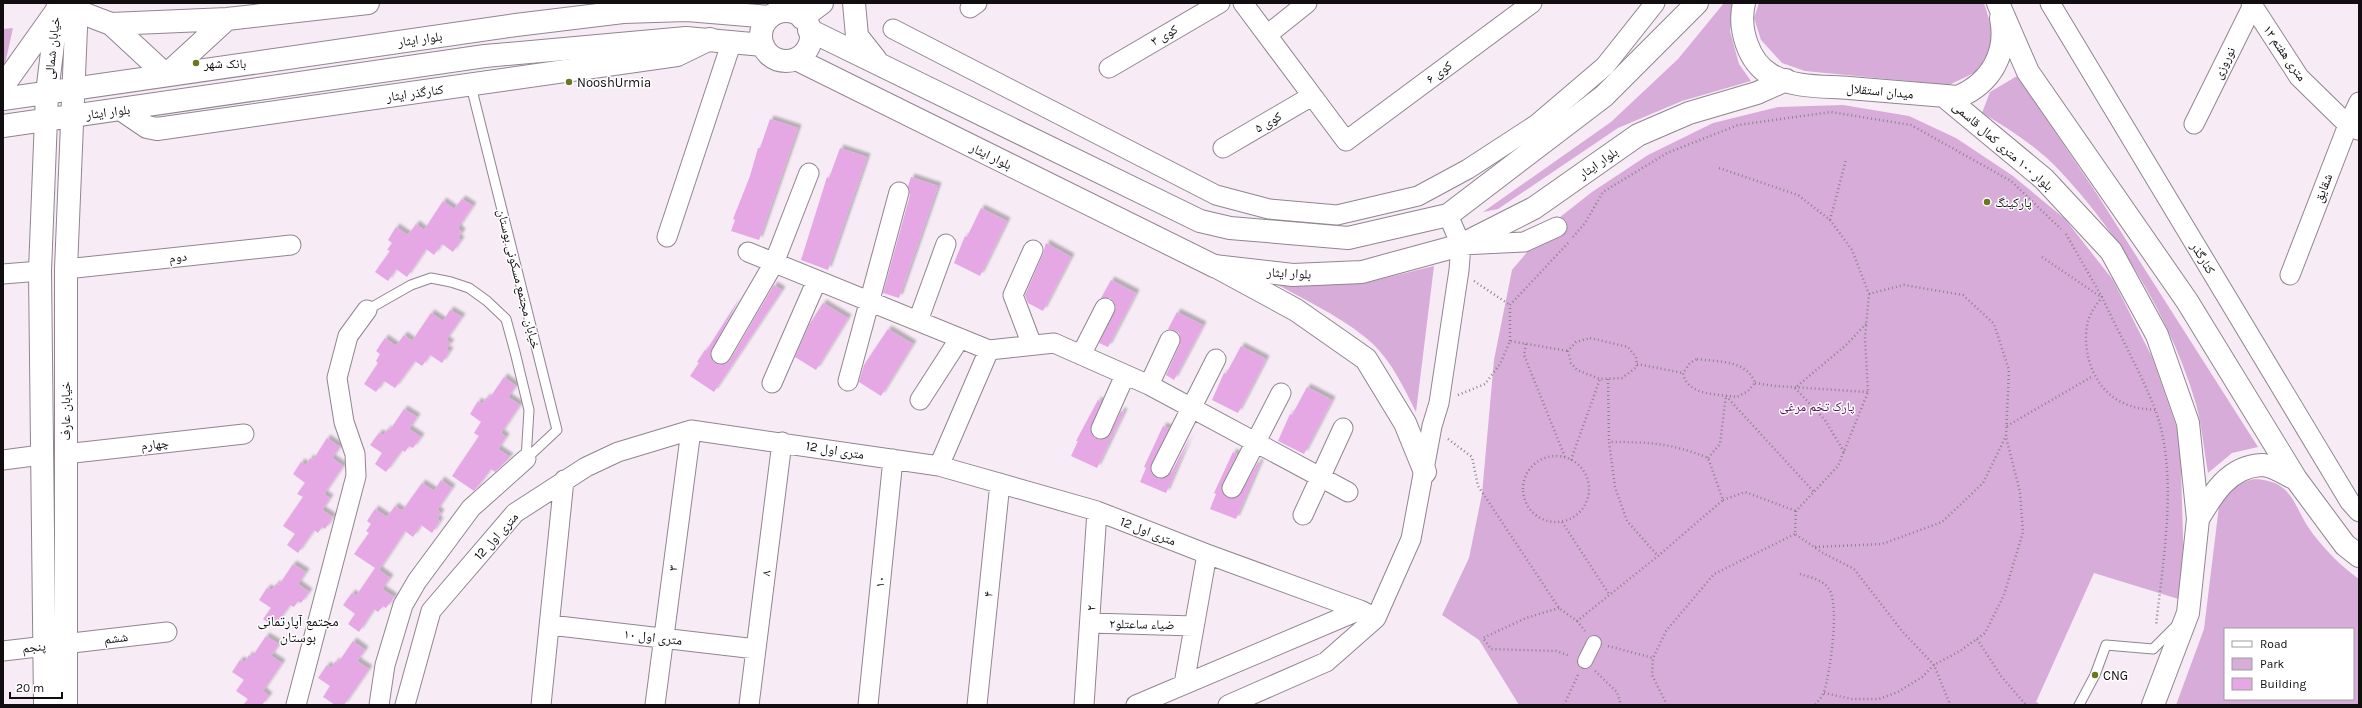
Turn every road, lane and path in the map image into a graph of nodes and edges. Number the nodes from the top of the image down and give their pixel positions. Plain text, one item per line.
1 (368, 3) edge
2 (822, 3) edge
3 (854, 3) edge
4 (1220, 3) edge
5 (1243, 3) edge
6 (1307, 3) edge
7 (1532, 3) edge
8 (1656, 3) edge
9 (1697, 3) edge
10 (1744, 3) edge
11 (1998, 3) edge
12 (2252, 4) edge
13 (2055, 6) edge
14 (67, 7) edge
15 (281, 8) edge
16 (741, 9) edge
17 (795, 16) edge
18 (227, 19) junction
19 (111, 24) junction
20 (893, 29) dead end
21 (1267, 34) junction
22 (710, 39) junction
23 (732, 41) junction
24 (763, 46) junction
25 (796, 59) junction
26 (879, 64) junction
27 (1109, 68) dead end
28 (166, 75) junction
29 (1786, 80) junction
30 (3, 86) edge
31 (471, 86) junction
32 (72, 90) junction
33 (47, 93) junction
34 (1312, 96) junction
35 (1604, 96) junction
36 (1944, 96) junction
37 (3, 98) edge
38 (2359, 102) edge
39 (122, 110) junction
40 (72, 116) junction
41 (47, 120) junction
42 (2194, 124) dead end
43 (3, 126) edge
44 (2353, 128) edge
45 (1223, 148) dead end
46 (1846, 160) dead end
47 (1718, 168) dead end
48 (809, 173) dead end
49 (899, 192) dead end
50 (1448, 215) junction
51 (1830, 220) junction
52 (1557, 227) dead end
53 (667, 237) dead end
54 (946, 244) dead end
55 (291, 245) dead end
56 (1460, 245) junction
57 (1033, 250) dead end
58 (748, 252) dead end
59 (2042, 257) dead end
60 (774, 263) junction
61 (1214, 266) junction
62 (66, 269) junction
63 (1459, 270) junction
64 (40, 271) junction
65 (3, 274) edge
66 (2290, 275) dead end
67 (817, 280) junction
68 (1869, 294) junction
69 (2102, 297) junction
70 (870, 302) junction
71 (1510, 305) junction
72 (1105, 308) dead end
73 (367, 310) joint
74 (918, 321) junction
75 (1866, 324) junction
76 (960, 338) junction
77 (1170, 340) dead end
78 (1510, 341) junction
79 (1526, 344) junction
80 (1032, 345) junction
81 (989, 350) junction
82 (1568, 351) junction
83 (721, 354) dead end
84 (1081, 355) junction
85 (1216, 359) dead end
86 (1637, 364) junction
87 (1683, 373) junction
88 (1125, 375) junction
89 (2093, 376) junction
90 (1600, 379) junction
91 (1608, 379) junction
92 (848, 381) dead end
93 (772, 383) dead end
94 (1755, 383) junction
95 (1149, 385) junction
96 (1795, 388) junction
97 (1868, 392) junction
98 (1281, 393) dead end
99 (1726, 395) junction
100 (920, 400) dead end
101 (1439, 403) junction
102 (1191, 408) junction
103 (2155, 410) junction
104 (1432, 426) junction
105 (2006, 427) junction
106 (1343, 428) dead end
107 (1101, 429) dead end
108 (691, 430) junction
109 (244, 434) dead end
110 (2006, 436) junction
111 (782, 442) junction
112 (1255, 442) junction
113 (1609, 442) junction
114 (1844, 452) junction
115 (65, 454) junction
116 (41, 455) junction
117 (1565, 457) junction
118 (1708, 458) junction
119 (526, 459) junction
120 (893, 459) junction
121 (3, 460) edge
122 (1571, 460) junction
123 (938, 466) junction
124 (1161, 468) dead end
125 (1425, 472) junction
126 (1321, 477) junction
127 (2296, 479) junction
128 (564, 480) junction
129 (1000, 483) junction
130 (1232, 488) dead end
131 (1348, 492) dead end
132 (1814, 492) junction
133 (1723, 500) junction
134 (1097, 511) junction
135 (1796, 511) junction
136 (2359, 512) edge
137 (1303, 515) dead end
138 (2198, 519) junction
139 (1562, 522) junction
140 (1795, 534) junction
141 (1814, 548) junction
142 (1206, 554) junction
143 (1658, 556) junction
144 (2359, 556) edge
145 (1800, 574) dead end
146 (1609, 594) junction
147 (1559, 608) junction
148 (2188, 613) junction
149 (1368, 614) junction
150 (1577, 621) junction
151 (1090, 623) junction
152 (550, 625) junction
153 (1194, 626) junction
154 (2156, 626) dead end
155 (166, 632) dead end
156 (664, 639) junction
157 (1977, 639) junction
158 (1594, 643) junction
159 (55, 645) junction
160 (756, 650) junction
161 (3, 651) edge
162 (1652, 658) junction
163 (1585, 662) junction
164 (1934, 665) junction
165 (1184, 684) junction
166 (1824, 693) junction
167 (45, 705) edge
168 (66, 705) edge
169 (296, 705) edge
170 (379, 705) edge
171 (405, 705) edge
172 (541, 705) edge
173 (655, 705) edge
174 (749, 705) edge
175 (868, 705) edge
176 (977, 705) edge
177 (1084, 705) edge
178 (1136, 705) edge
179 (1228, 705) edge
180 (1564, 705) edge
181 (1621, 705) edge
182 (1667, 705) edge
183 (1815, 705) edge
184 (1948, 705) edge
185 (2026, 705) edge
186 (2079, 705) edge
187 (2153, 705) edge

1 - 15 main road
2 - 17 main road
3 - 26 main road
4 - 27 street, کوی ۳
5 - 21 street
6 - 21 street
7 - 34 street, کوی ۶
8 - 20 street
8 - 35 street
9 - 35 main road, بلوار ایثار
10 - 29 main road, میدان استقلال
11 - 36 main road, میدان استقلال
11 - 127 main road
12 - 42 street, نوروزی
12 - 44 street, ۱۲ متری هفتم
13 - 136 street, کنارگذر
14 - 19 main road
14 - 30 main road
14 - 32 main road, خیابان شمالی
14 - 33 main road, خیابان شمالی
15 - 18 main road
16 - 17 main road, بلوار ایثار
16 - 28 main road, بلوار ایثار
17 - 24 main road
17 - 25 main road
17 - 26 main road, بلوار ایثار
18 - 19 main road
18 - 28 main road
19 - 28 main road
21 - 34 street
22 - 23 main road, بلوار ایثار
22 - 31 main road, کنارگذر ایثار
22 - 39 main road, بلوار ایثار
23 - 24 main road, بلوار ایثار
23 - 53 street
24 - 25 main road
25 - 61 main road, بلوار ایثار
26 - 50 main road, بلوار ایثار
28 - 32 main road, بلوار ایثار
29 - 36 main road, میدان استقلال
29 - 56 main road, بلوار ایثار
31 - 39 main road, کنارگذر ایثار
31 - 119 lane, خیابان مجتمع مسکونی بوستان
32 - 33 main road, بلوار ایثار
32 - 40 main road, خیابان شمالی
33 - 37 main road, بلوار ایثار
33 - 41 main road, خیابان شمالی
34 - 45 street, کوی ۵
35 - 50 main road, بلوار ایثار
36 - 138 main road, بلوار ۱۰۰ متری کمال قاسمی
38 - 44 street, شقایق
39 - 40 main road, بلوار ایثار
40 - 41 main road, بلوار ایثار
40 - 62 main road, خیابان عارف
41 - 43 main road, بلوار ایثار
41 - 64 main road, خیابان عارف
44 - 66 street, شقایق
46 - 51 path
47 - 51 path
48 - 60 street
49 - 70 street
50 - 56 street
51 - 68 path
52 - 56 street
54 - 74 street
55 - 62 street, دوم
56 - 61 main road, بلوار ایثار
56 - 63 street
57 - 80 street
58 - 60 street
59 - 69 path
60 - 67 street
60 - 83 street
61 - 125 main road
62 - 115 main road, خیابان عارف
63 - 71 path
63 - 101 street
64 - 65 street
64 - 116 main road, خیابان عارف
67 - 70 street
67 - 93 street
68 - 75 path
68 - 105 path
69 - 71 path
69 - 89 path
69 - 103 path
70 - 74 street
70 - 92 street
71 - 78 path
72 - 84 street
73 - 119 lane, خیابان مجتمع مسکونی بوستان
73 - 169 street, خیابان مجتمع مسکونی بوستان
74 - 76 street
75 - 96 path
75 - 97 path
76 - 81 street
76 - 100 street
77 - 95 street
78 - 79 path
78 - 101 path
79 - 82 path
79 - 117 path
80 - 81 street
80 - 84 street
81 - 123 street
82 - 86 path
82 - 90 path
84 - 88 street
85 - 102 street
86 - 87 path
86 - 91 path
87 - 94 path
87 - 99 path
88 - 95 street
88 - 107 street
89 - 103 path
89 - 105 path
90 - 91 path
90 - 122 path
91 - 113 path
94 - 96 path
94 - 99 path
95 - 102 street
96 - 97 path
96 - 114 path
97 - 114 path
98 - 112 street
99 - 118 path
99 - 132 path
101 - 104 street
102 - 112 street
102 - 124 street
103 - 154 path
104 - 125 street
104 - 147 path
105 - 110 path
106 - 126 street
108 - 111 street, 12 متری اول
108 - 128 street, 12 متری اول
108 - 156 street, ۳
109 - 115 street, چهارم
110 - 141 path
110 - 157 path
111 - 120 street, 12 متری اول
111 - 160 street, ۸
112 - 126 street
112 - 130 street
113 - 118 path
113 - 143 path
114 - 132 path
115 - 159 main road, خیابان عارف
116 - 121 street
116 - 159 main road, خیابان عارف
117 - 122 path
117 - 139 path
118 - 133 path
119 - 170 street, خیابان مجتمع مسکونی بوستان
120 - 123 street, 12 متری اول
120 - 175 street, ۱۰
122 - 139 path
123 - 129 street, 12 متری اول
125 - 149 street
126 - 131 street
126 - 137 street
127 - 138 main road
127 - 144 main road
128 - 152 street
128 - 171 street, 12 متری اول
129 - 134 street, 12 متری اول
129 - 176 street, ۴
132 - 135 path
133 - 135 path
133 - 143 path
134 - 142 street, 12 متری اول
134 - 151 street, ۲
135 - 140 path
138 - 148 main road, بلوار ۱۰۰ متری کمال قاسمی
139 - 146 path
140 - 141 path
140 - 162 path
141 - 164 path
142 - 149 street, 12 متری اول
142 - 153 street
143 - 146 path
145 - 166 path
146 - 150 path
147 - 150 path
147 - 163 path
148 - 186 lane
148 - 187 main road, بلوار ۱۰۰ متری کمال قاسمی
149 - 165 street
149 - 179 street
150 - 158 path
151 - 153 street, ضیاء ساعتلو۲
151 - 177 street, ۲
152 - 156 street, ۱۰ متری اول
152 - 172 street
153 - 165 street
155 - 159 street, ششم
156 - 160 street, ۱۰ متری اول
156 - 173 street, ۳
157 - 164 path
157 - 185 path
158 - 162 path
158 - 163 street
159 - 161 street, پنجم
159 - 167 main road, خیابان عارف
159 - 168 main road, خیابان عارف
160 - 174 street, ۸
162 - 182 path
163 - 180 path
163 - 181 path
164 - 166 path
164 - 184 path
165 - 178 street
166 - 183 path

